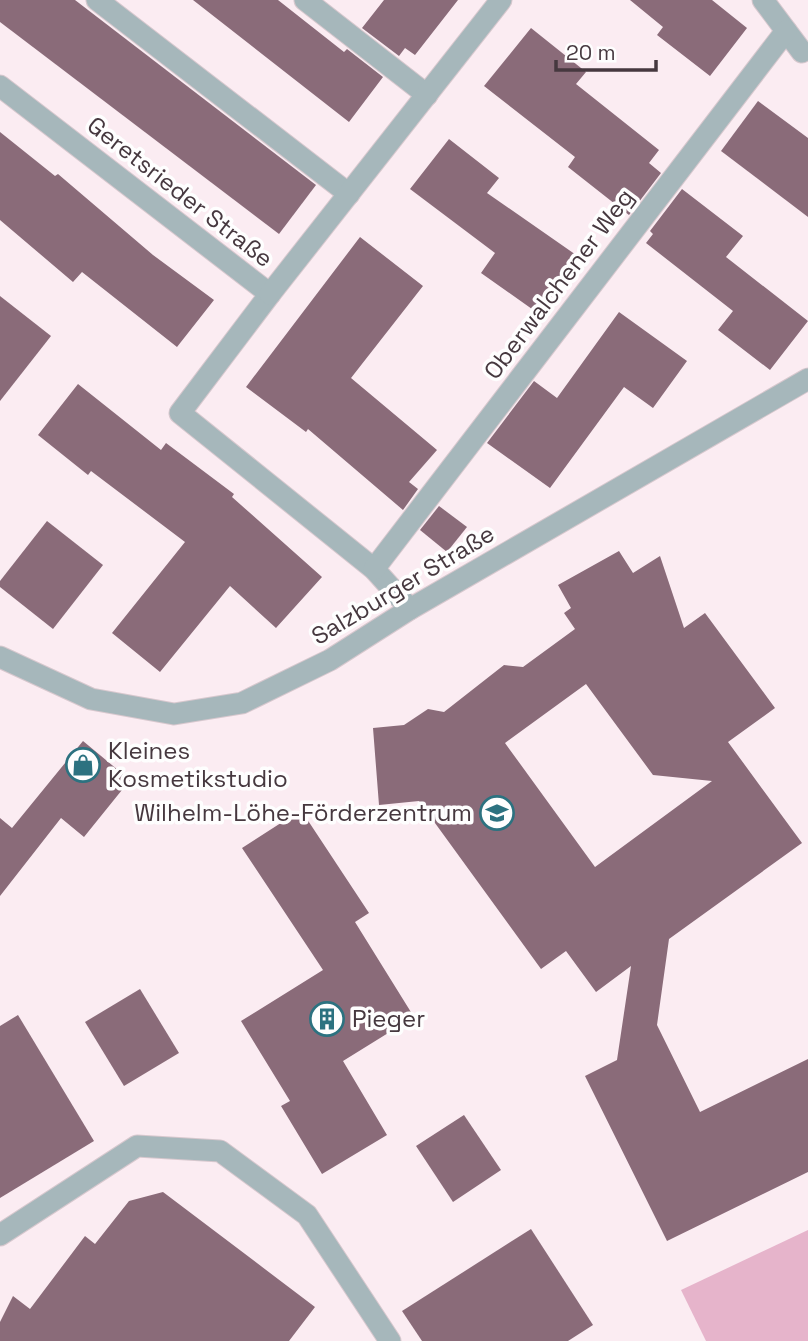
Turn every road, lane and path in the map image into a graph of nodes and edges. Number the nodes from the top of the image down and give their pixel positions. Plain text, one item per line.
1 (97, 0) edge
2 (305, 0) edge
3 (501, 0) edge
4 (763, 0) edge
5 (786, 31) junction
6 (806, 53) edge
7 (0, 86) edge
8 (427, 95) junction
9 (349, 194) junction
10 (270, 294) junction
11 (808, 379) edge
12 (374, 569) junction
13 (410, 609) junction
14 (0, 657) edge
15 (0, 1235) edge
16 (390, 1341) edge

1 - 9 street
2 - 8 street
3 - 8 street
4 - 5 street
5 - 6 street
5 - 12 street, Oberwalchener Weg
7 - 10 street, Geretsrieder Straße
8 - 9 street
9 - 10 street
10 - 12 street, Geretsrieder Straße
11 - 13 street, Salzburger Straße
12 - 13 street, Geretsrieder Straße
13 - 14 street, Salzburger Straße
15 - 16 street

